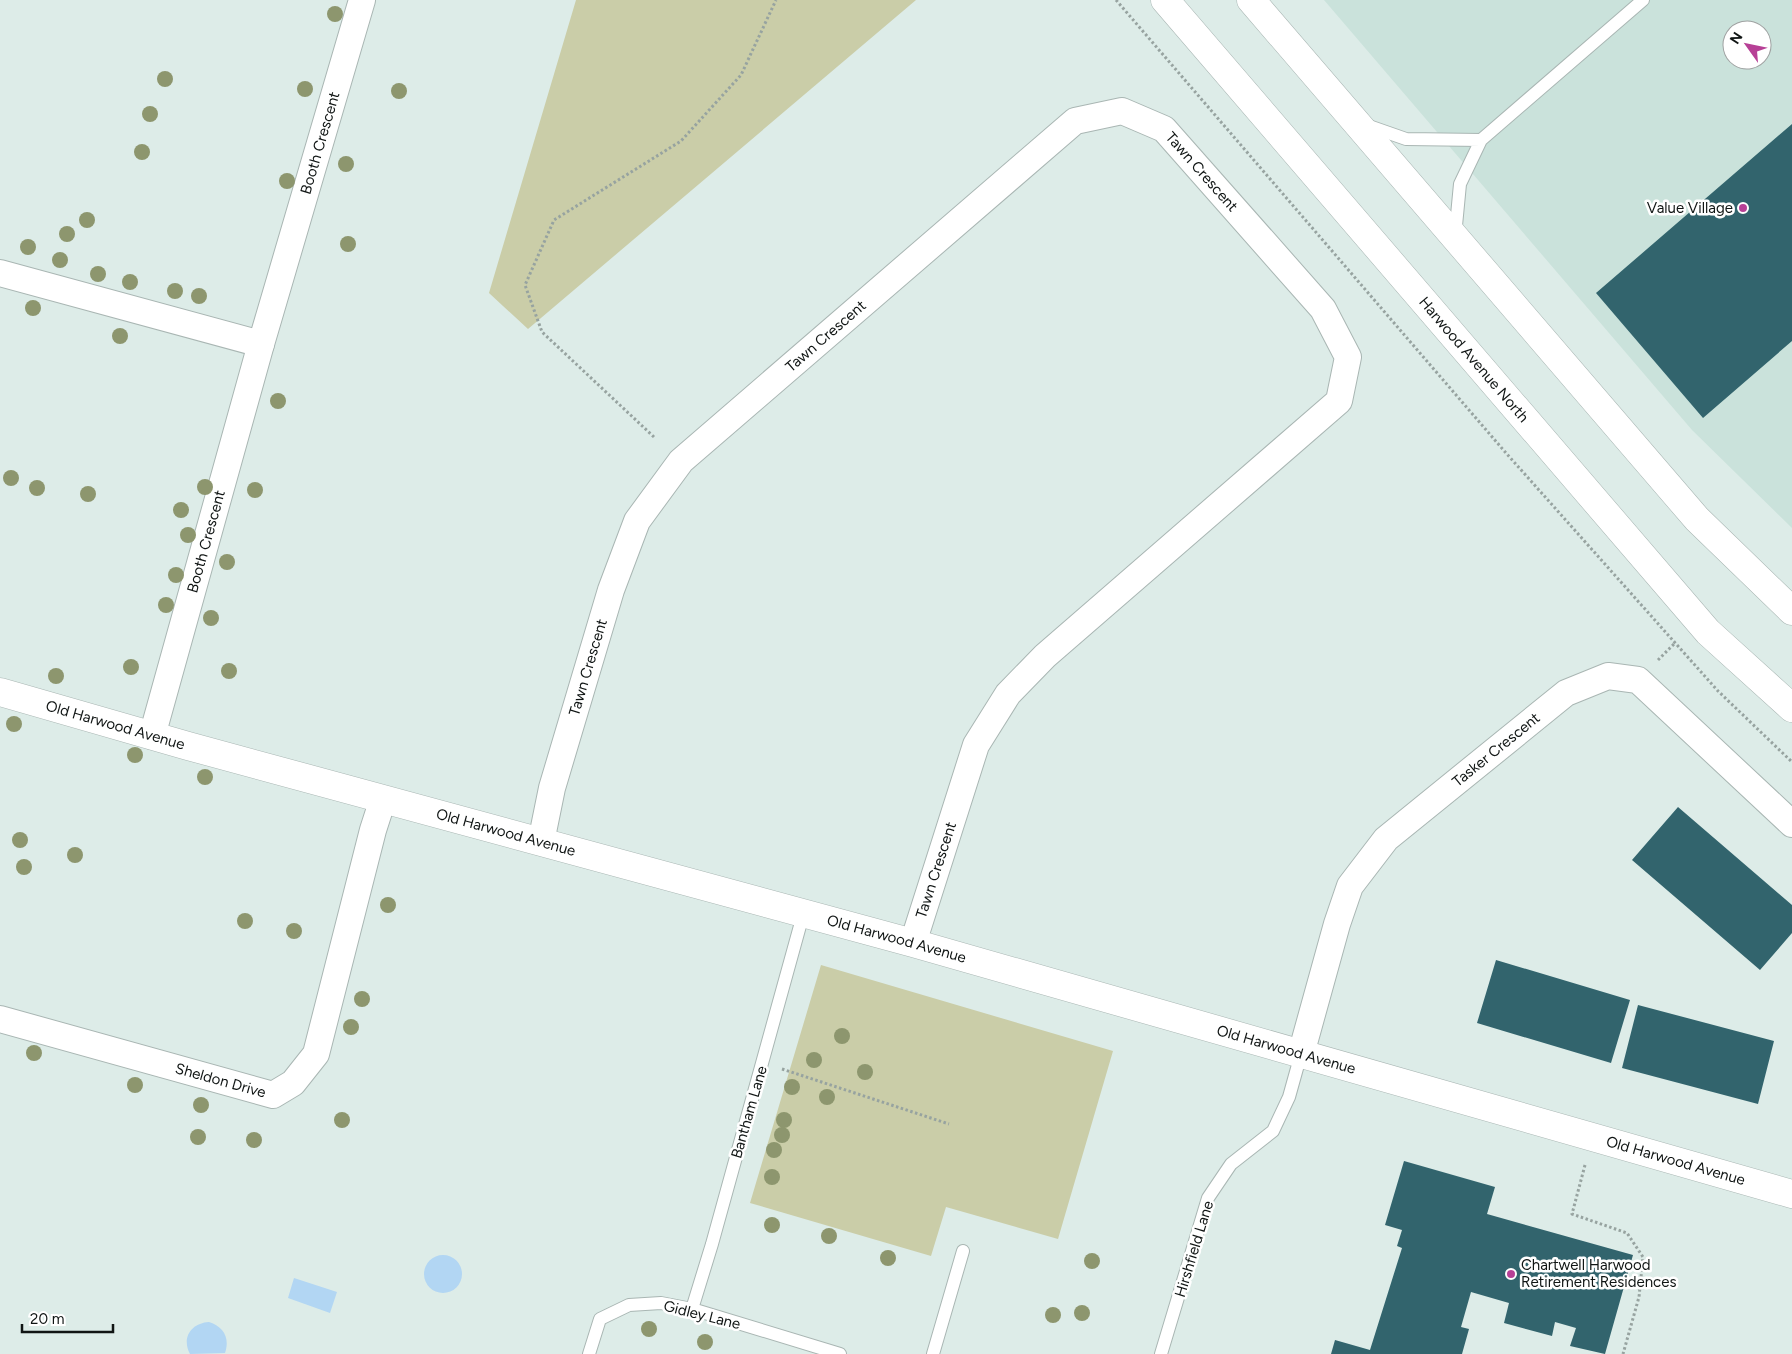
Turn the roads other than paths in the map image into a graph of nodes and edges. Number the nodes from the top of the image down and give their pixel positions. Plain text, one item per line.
1 (362, 0) edge
2 (1165, 0) edge
3 (1251, 0) edge
4 (1643, 0) edge
5 (1354, 120) junction
6 (1481, 140) junction
7 (1455, 238) junction
8 (0, 273) edge
9 (261, 344) junction
10 (1792, 611) edge
11 (0, 692) edge
12 (1792, 708) edge
13 (152, 736) junction
14 (383, 799) junction
15 (1792, 824) edge
16 (541, 842) junction
17 (803, 914) junction
18 (913, 943) junction
19 (0, 1019) edge
20 (1301, 1054) junction
21 (1791, 1189) edge
22 (963, 1251) dead end
23 (692, 1309) junction
24 (589, 1354) edge
25 (840, 1354) edge
26 (933, 1354) edge
27 (1161, 1354) edge

1 - 9 street, Booth Crescent
2 - 12 street, Harwood Avenue North
3 - 5 street
4 - 6 lane
5 - 6 lane
5 - 7 street
6 - 7 lane
7 - 10 street
8 - 9 street
9 - 13 street, Booth Crescent
11 - 13 street, Old Harwood Avenue
13 - 14 street, Old Harwood Avenue
14 - 16 street, Old Harwood Avenue
14 - 19 street, Sheldon Drive
15 - 20 street, Tasker Crescent
16 - 17 street, Old Harwood Avenue
16 - 18 street, Tawn Crescent
17 - 18 street, Old Harwood Avenue
17 - 23 lane, Bantham Lane
18 - 20 street, Old Harwood Avenue
20 - 21 street, Old Harwood Avenue
20 - 27 lane, Hirshfield Lane
22 - 26 lane
23 - 24 lane, Gidley Lane
23 - 25 lane, Gidley Lane

